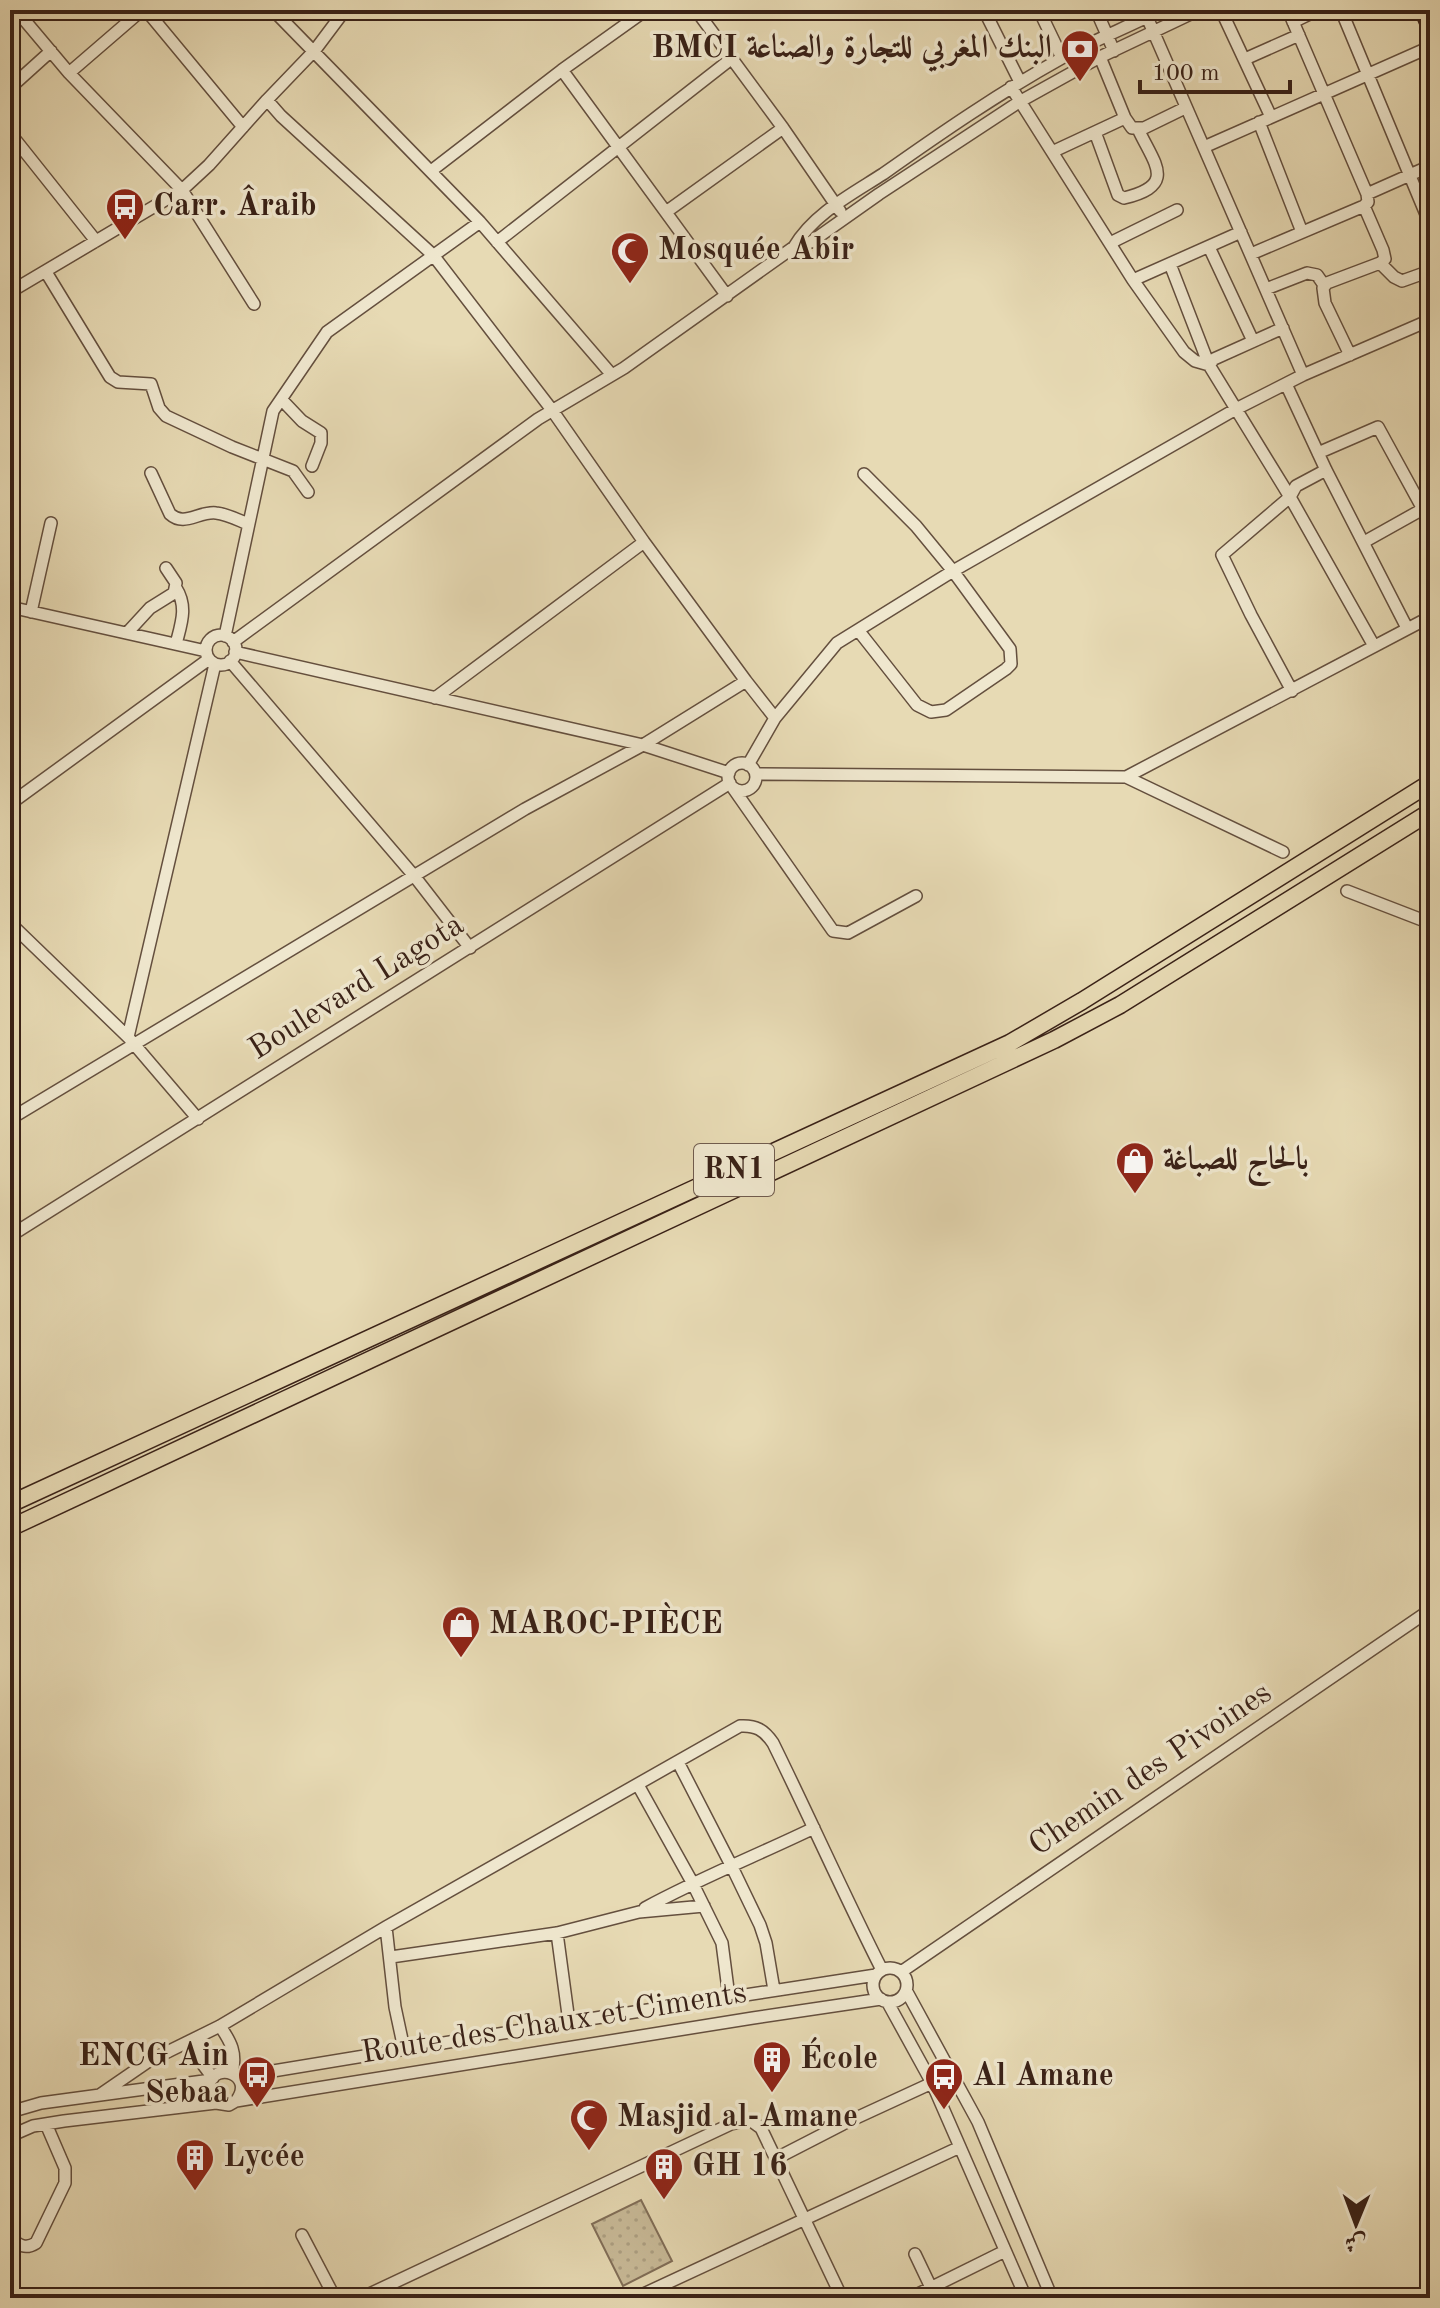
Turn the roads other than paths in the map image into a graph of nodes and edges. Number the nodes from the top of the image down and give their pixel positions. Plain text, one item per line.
1 (16, 10) edge
2 (144, 10) edge
3 (273, 10) edge
4 (345, 10) edge
5 (646, 10) edge
6 (696, 10) edge
7 (984, 10) edge
8 (1039, 10) edge
9 (1096, 10) edge
10 (1199, 10) edge
11 (1221, 10) edge
12 (1318, 10) edge
13 (1341, 10) edge
14 (1422, 10) edge
15 (1154, 12) edge
16 (1291, 16) edge
17 (1429, 27) edge
18 (1153, 32) junction
19 (1107, 34) junction
20 (1299, 35) junction
21 (1430, 47) edge
22 (315, 50) junction
23 (51, 51) junction
24 (1114, 51) junction
25 (1100, 57) junction
26 (1062, 58) junction
27 (731, 59) junction
28 (1245, 59) junction
29 (562, 70) junction
30 (69, 73) junction
31 (1367, 74) junction
32 (1016, 84) junction
33 (10, 88) edge
34 (1325, 93) junction
35 (267, 100) junction
36 (1019, 102) junction
37 (1185, 108) junction
38 (1271, 117) junction
39 (1125, 118) junction
40 (1259, 122) junction
41 (243, 127) junction
42 (783, 128) junction
43 (1138, 129) junction
44 (1095, 132) junction
45 (10, 133) edge
46 (1204, 147) junction
47 (618, 149) junction
48 (1052, 152) junction
49 (1430, 166) edge
50 (431, 171) junction
51 (1410, 175) junction
52 (182, 190) junction
53 (1366, 200) junction
54 (836, 206) junction
55 (1177, 210) dead end
56 (666, 212) junction
57 (845, 218) junction
58 (480, 222) junction
59 (1430, 224) edge
60 (1241, 232) junction
61 (1302, 232) junction
62 (96, 241) junction
63 (497, 242) junction
64 (1110, 243) junction
65 (794, 247) junction
66 (1209, 247) junction
67 (1251, 254) junction
68 (433, 255) junction
69 (1380, 263) junction
70 (1170, 264) junction
71 (1430, 271) edge
72 (46, 272) junction
73 (1133, 280) junction
74 (1324, 285) junction
75 (1266, 289) junction
76 (10, 292) edge
77 (727, 296) junction
78 (254, 304) dead end
79 (1430, 320) edge
80 (1283, 328) junction
81 (1253, 341) junction
82 (1350, 355) junction
83 (1209, 365) junction
84 (612, 375) junction
85 (1303, 375) junction
86 (1286, 384) junction
87 (282, 400) junction
88 (1236, 409) junction
89 (552, 410) junction
90 (1318, 453) junction
91 (261, 460) junction
92 (312, 466) dead end
93 (1326, 470) junction
94 (151, 473) dead end
95 (864, 474) dead end
96 (308, 492) dead end
97 (1290, 497) junction
98 (1423, 509) junction
99 (1430, 522) edge
100 (51, 523) dead end
101 (248, 524) junction
102 (644, 542) junction
103 (1364, 542) junction
104 (166, 568) dead end
105 (953, 571) junction
106 (176, 588) junction
107 (10, 607) edge
108 (31, 612) junction
109 (1430, 617) edge
110 (1407, 628) junction
111 (858, 630) junction
112 (127, 633) junction
113 (176, 644) junction
114 (1374, 646) junction
115 (231, 648) junction
116 (210, 658) junction
117 (746, 681) junction
118 (1292, 691) junction
119 (435, 698) junction
120 (775, 718) junction
121 (643, 745) junction
122 (752, 770) junction
123 (1126, 777) junction
124 (731, 781) junction
125 (1430, 783) edge
126 (10, 804) edge
127 (1430, 812) edge
128 (1283, 852) dead end
129 (415, 877) junction
130 (1347, 891) dead end
131 (916, 896) dead end
132 (10, 923) edge
133 (1430, 923) edge
134 (470, 948) junction
135 (131, 1041) junction
136 (11, 1114) edge
137 (198, 1119) junction
138 (10, 1236) edge
139 (10, 1504) edge
140 (10, 1528) edge
141 (1430, 1610) edge
142 (678, 1762) junction
143 (638, 1785) junction
144 (814, 1828) junction
145 (732, 1867) junction
146 (692, 1882) junction
147 (704, 1906) junction
148 (639, 1912) junction
149 (386, 1927) junction
150 (557, 1933) junction
151 (391, 1957) junction
152 (879, 1972) junction
153 (901, 1972) junction
154 (774, 1990) junction
155 (907, 1992) junction
156 (729, 1997) junction
157 (885, 2001) junction
158 (569, 2022) junction
159 (220, 2026) junction
160 (196, 2038) junction
161 (404, 2049) junction
162 (234, 2075) junction
163 (212, 2079) junction
164 (932, 2083) junction
165 (101, 2094) junction
166 (236, 2101) junction
167 (216, 2103) junction
168 (10, 2112) edge
169 (46, 2124) junction
170 (10, 2136) edge
171 (960, 2147) junction
172 (775, 2159) junction
173 (805, 2220) junction
174 (302, 2235) dead end
175 (10, 2238) edge
176 (1005, 2251) junction
177 (915, 2254) dead end
178 (933, 2293) edge
179 (335, 2298) edge
180 (361, 2298) edge
181 (635, 2298) edge
182 (842, 2298) edge
183 (910, 2298) edge
184 (1026, 2298) edge
185 (1052, 2298) edge

1 - 23 street
2 - 30 street
2 - 41 street
3 - 22 street
4 - 22 street
5 - 29 street
6 - 27 street
7 - 32 street
8 - 26 street
9 - 19 street
10 - 18 street
11 - 28 street
12 - 16 street
13 - 31 street
14 - 17 main road
15 - 18 street
15 - 19 street
16 - 20 street
18 - 24 street
18 - 37 street
19 - 24 street
19 - 26 street
20 - 28 street
20 - 34 street
21 - 31 street
22 - 35 street
22 - 50 street
23 - 30 street
23 - 33 street
24 - 25 street
25 - 36 street
25 - 39 street
26 - 32 street
27 - 42 street
27 - 47 street
28 - 38 street
29 - 47 street
29 - 50 street
30 - 52 street
31 - 34 street
31 - 51 street
32 - 36 street
32 - 54 street
34 - 38 street
34 - 53 street
35 - 41 street
35 - 68 street
36 - 48 street
36 - 57 street
37 - 43 street
37 - 46 street
38 - 40 street
39 - 43 street
39 - 44 street
40 - 46 street
40 - 61 street
41 - 52 street
42 - 54 street
42 - 56 street
43 - 44 street
44 - 48 street
45 - 62 street
46 - 60 street
47 - 56 street
47 - 63 street
48 - 64 street
49 - 51 street
50 - 58 street
51 - 53 street
51 - 59 street
52 - 62 street
52 - 78 street
53 - 61 street
53 - 69 street
54 - 57 street
54 - 65 street
55 - 64 street
56 - 77 street
57 - 65 street
58 - 63 street
58 - 68 street
60 - 66 street
60 - 67 street
61 - 67 street
62 - 72 street
63 - 84 street
64 - 73 street
65 - 77 street
66 - 70 street
66 - 81 street
67 - 75 street
68 - 87 street
68 - 89 street
69 - 71 street
69 - 74 street
70 - 73 street
70 - 83 street
72 - 76 street
72 - 91 street
73 - 83 street
74 - 75 street
74 - 82 street
75 - 80 street
77 - 84 street
79 - 82 street
80 - 81 street
80 - 85 street
81 - 83 street
82 - 85 street
83 - 88 street
84 - 89 street
85 - 86 street
86 - 88 street
86 - 90 street
87 - 91 street
87 - 92 street
88 - 97 street
88 - 105 street
89 - 102 street
89 - 115 street
90 - 93 street
90 - 98 street
91 - 96 street
91 - 101 street
93 - 97 street
93 - 103 street
94 - 101 street
95 - 105 street
97 - 114 street
97 - 118 street
98 - 99 street
98 - 103 street
100 - 108 street
101 - 115 street
102 - 117 street
102 - 119 street
103 - 110 street
104 - 106 street
105 - 111 street
105 - 111 street
106 - 112 street
106 - 113 street
107 - 108 street
108 - 112 street
109 - 110 street
110 - 114 street
111 - 120 street
112 - 113 street
113 - 116 street
114 - 118 street
115 - 116 street
115 - 116 street
115 - 119 street
115 - 129 street
116 - 126 street
116 - 135 street
117 - 120 street
117 - 121 street
118 - 123 street
119 - 121 street
120 - 122 street
121 - 124 street
121 - 129 street
122 - 123 street
122 - 124 street
122 - 124 street
123 - 128 street
124 - 131 street
124 - 134 street, Boulevard Lagota
125 - 139 highway, RN1
127 - 140 highway, RN1
129 - 134 street
129 - 135 street
130 - 133 street
132 - 135 street
134 - 137 street, Boulevard Lagota
135 - 136 street
135 - 137 street
137 - 138 street, Boulevard Lagota
141 - 153 street, Chemin des Pivoines
142 - 143 street
142 - 144 street
142 - 145 street
143 - 146 street
143 - 149 street
144 - 145 street
144 - 152 street
145 - 146 street
145 - 154 street
146 - 147 street
146 - 148 street
147 - 148 street
147 - 156 street
148 - 150 street
149 - 151 street
149 - 159 street
150 - 151 street
150 - 158 street
151 - 161 street
152 - 153 street
152 - 154 street, Route des Chaux et Ciments
152 - 157 street
153 - 155 street
154 - 156 street, Route des Chaux et Ciments
155 - 157 street
155 - 185 street
156 - 158 street, Route des Chaux et Ciments
157 - 164 street
157 - 166 street, Route des Chaux et Ciments
158 - 161 street, Route des Chaux et Ciments
159 - 160 street
159 - 162 street
160 - 163 street
160 - 165 street
161 - 162 street, Route des Chaux et Ciments
162 - 163 street
162 - 166 street
163 - 165 street
163 - 167 street
164 - 171 street
164 - 172 street
165 - 168 street
166 - 167 street
167 - 169 street
169 - 170 street
169 - 175 street
171 - 173 street
171 - 176 street
172 - 173 street
172 - 180 street
173 - 181 street
173 - 182 street
174 - 179 street
176 - 178 street
176 - 184 street
177 - 178 street
178 - 183 street

